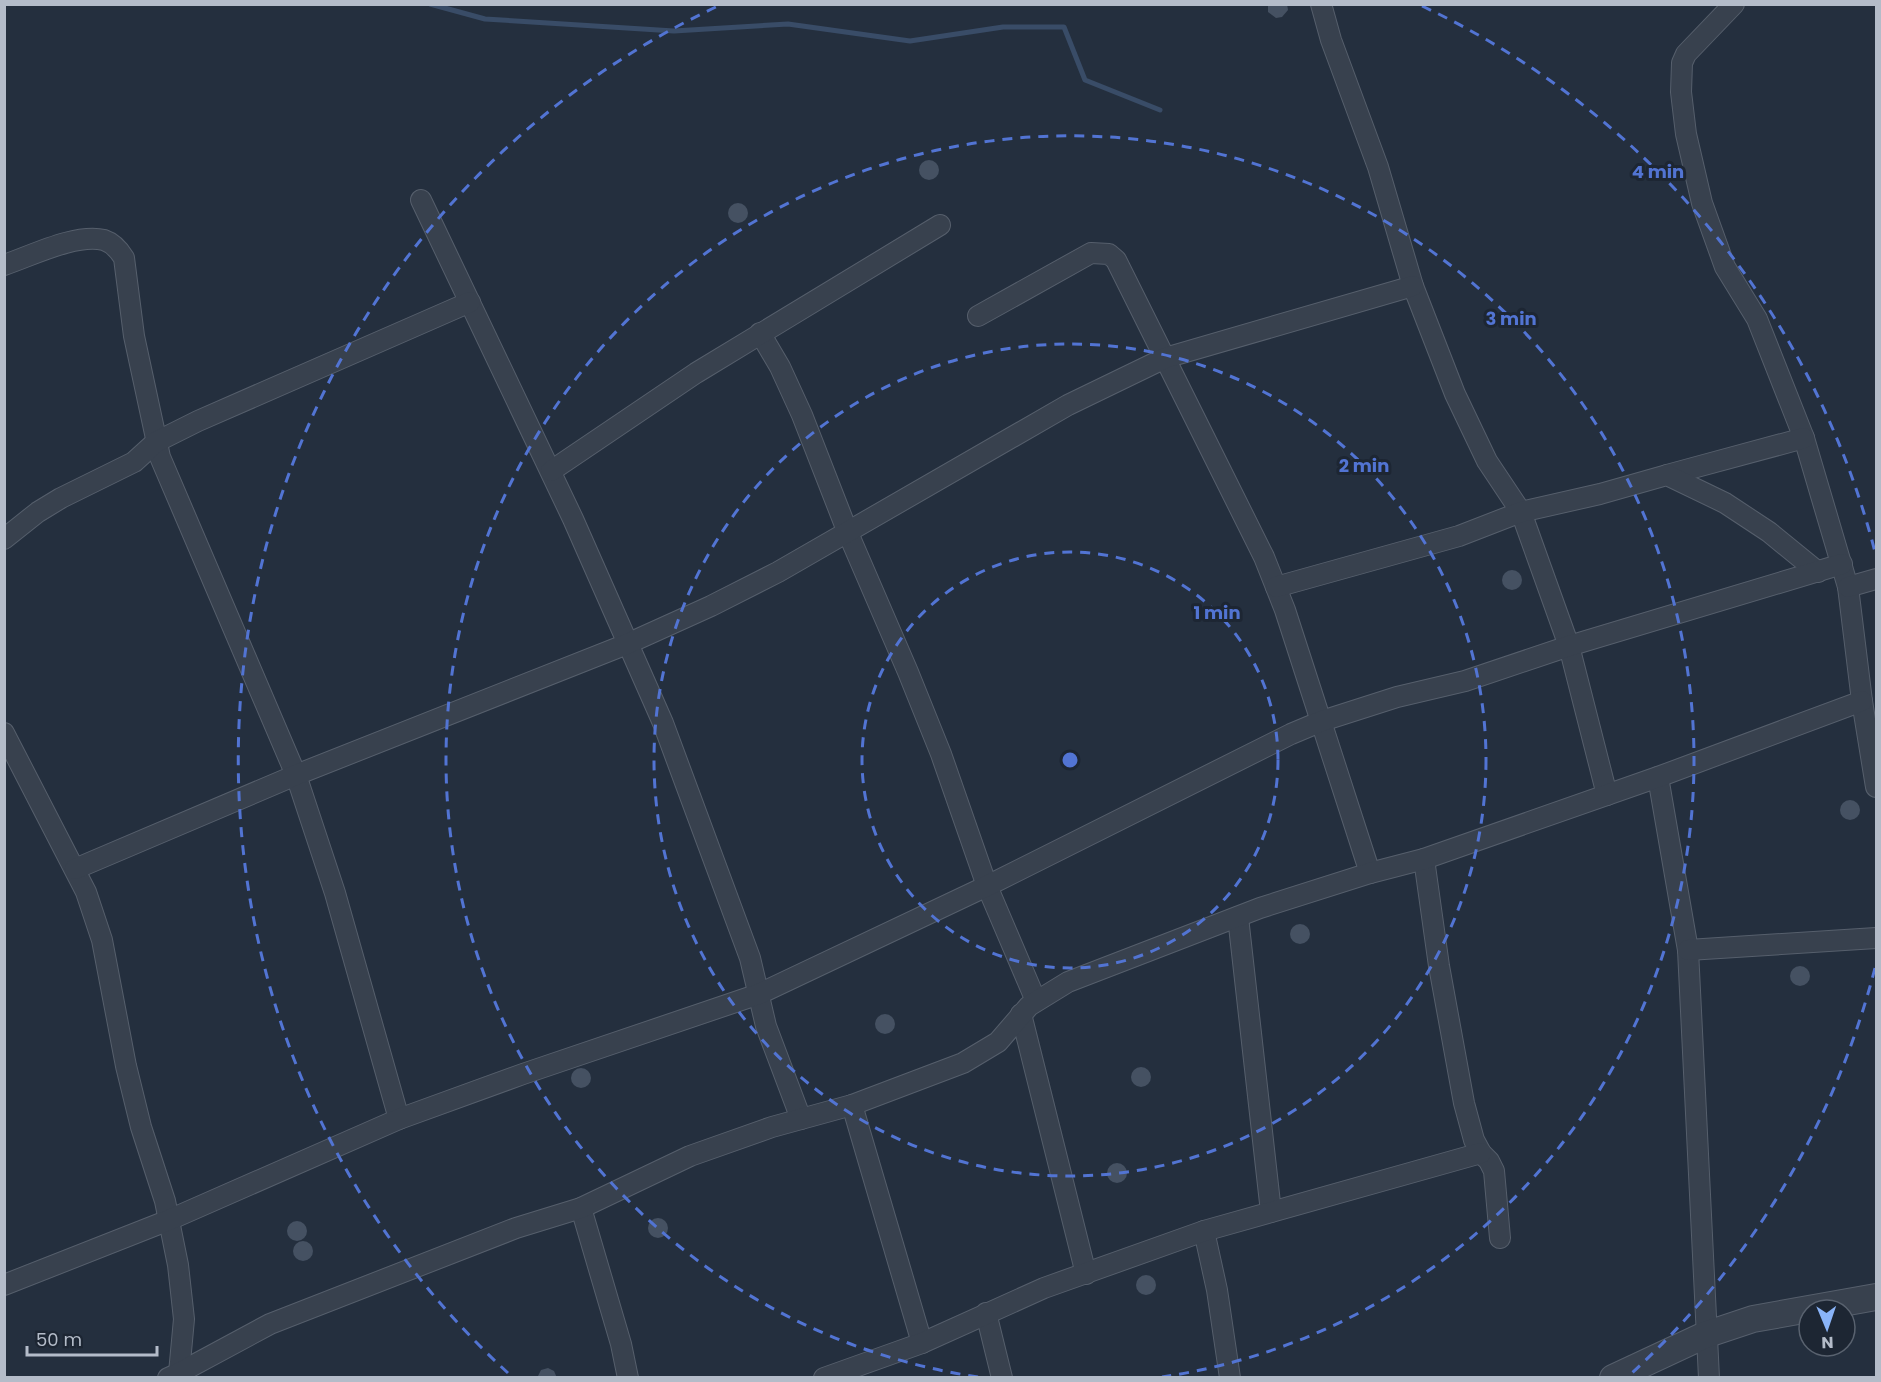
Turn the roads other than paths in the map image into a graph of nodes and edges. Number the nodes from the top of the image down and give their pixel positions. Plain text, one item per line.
1 (1321, 4) edge
2 (1734, 4) edge
3 (421, 200) dead end
4 (940, 225) dead end
5 (4, 265) edge
6 (1413, 286) junction
7 (470, 302) junction
8 (978, 316) dead end
9 (760, 333) junction
10 (1165, 358) junction
11 (1804, 438) junction
12 (156, 442) junction
13 (551, 471) junction
14 (1667, 475) junction
15 (1521, 512) junction
16 (848, 533) junction
17 (4, 539) edge
18 (1842, 564) junction
19 (1818, 572) junction
20 (1876, 579) edge
21 (1276, 587) junction
22 (1848, 587) junction
23 (627, 644) junction
24 (1569, 646) junction
25 (1862, 701) junction
26 (1322, 721) junction
27 (4, 733) edge
28 (12, 768) edge
29 (296, 775) junction
30 (1875, 776) edge
31 (1658, 777) junction
32 (1607, 795) junction
33 (1424, 859) junction
34 (75, 869) junction
35 (1370, 873) junction
36 (987, 886) junction
37 (1238, 917) junction
38 (1876, 938) edge
39 (1688, 950) junction
40 (759, 994) junction
41 (1028, 1007) junction
42 (852, 1105) junction
43 (399, 1119) junction
44 (801, 1119) junction
45 (1480, 1153) junction
46 (581, 1209) junction
47 (1271, 1212) junction
48 (169, 1220) junction
49 (1204, 1231) junction
50 (1500, 1238) dead end
51 (1086, 1274) junction
52 (4, 1285) edge
53 (1876, 1297) edge
54 (986, 1313) junction
55 (1705, 1335) junction
56 (922, 1343) junction
57 (176, 1376) edge
58 (628, 1377) edge
59 (824, 1377) edge
60 (1002, 1377) edge
61 (1230, 1377) edge
62 (1613, 1377) edge
63 (1708, 1377) edge

1 - 6 street
2 - 11 street
3 - 7 street
4 - 9 street
5 - 12 street
6 - 10 street
6 - 15 street
7 - 12 street
7 - 13 street
8 - 10 street
9 - 13 street
9 - 16 street
10 - 16 street
10 - 21 street
11 - 14 street
11 - 18 street
12 - 17 street
12 - 29 street
13 - 23 street
14 - 15 street
14 - 19 street
15 - 21 street
15 - 24 street
16 - 23 street
16 - 36 street
18 - 19 street
18 - 22 street
19 - 24 street
20 - 22 street
21 - 26 street
22 - 25 street
23 - 29 street
23 - 40 street
24 - 26 street
24 - 32 street
25 - 30 street
25 - 31 street
26 - 35 street
26 - 36 street
27 - 28 street
28 - 34 street
29 - 34 street
29 - 43 street
31 - 32 street
31 - 39 street
32 - 33 street
33 - 35 street
33 - 45 street
34 - 48 street
35 - 37 street
36 - 40 street
36 - 41 street
37 - 41 street
37 - 47 street
38 - 39 street
39 - 55 street
40 - 43 street
40 - 44 street
41 - 42 street
41 - 51 street
42 - 44 street
42 - 56 street
43 - 48 street
44 - 46 street
45 - 47 street
45 - 50 street
46 - 57 street
46 - 58 street
47 - 49 street
48 - 52 street
48 - 57 street
49 - 51 street
49 - 61 street
51 - 54 street
53 - 55 street
54 - 56 street
54 - 60 street
55 - 62 street
55 - 63 street
56 - 59 street

